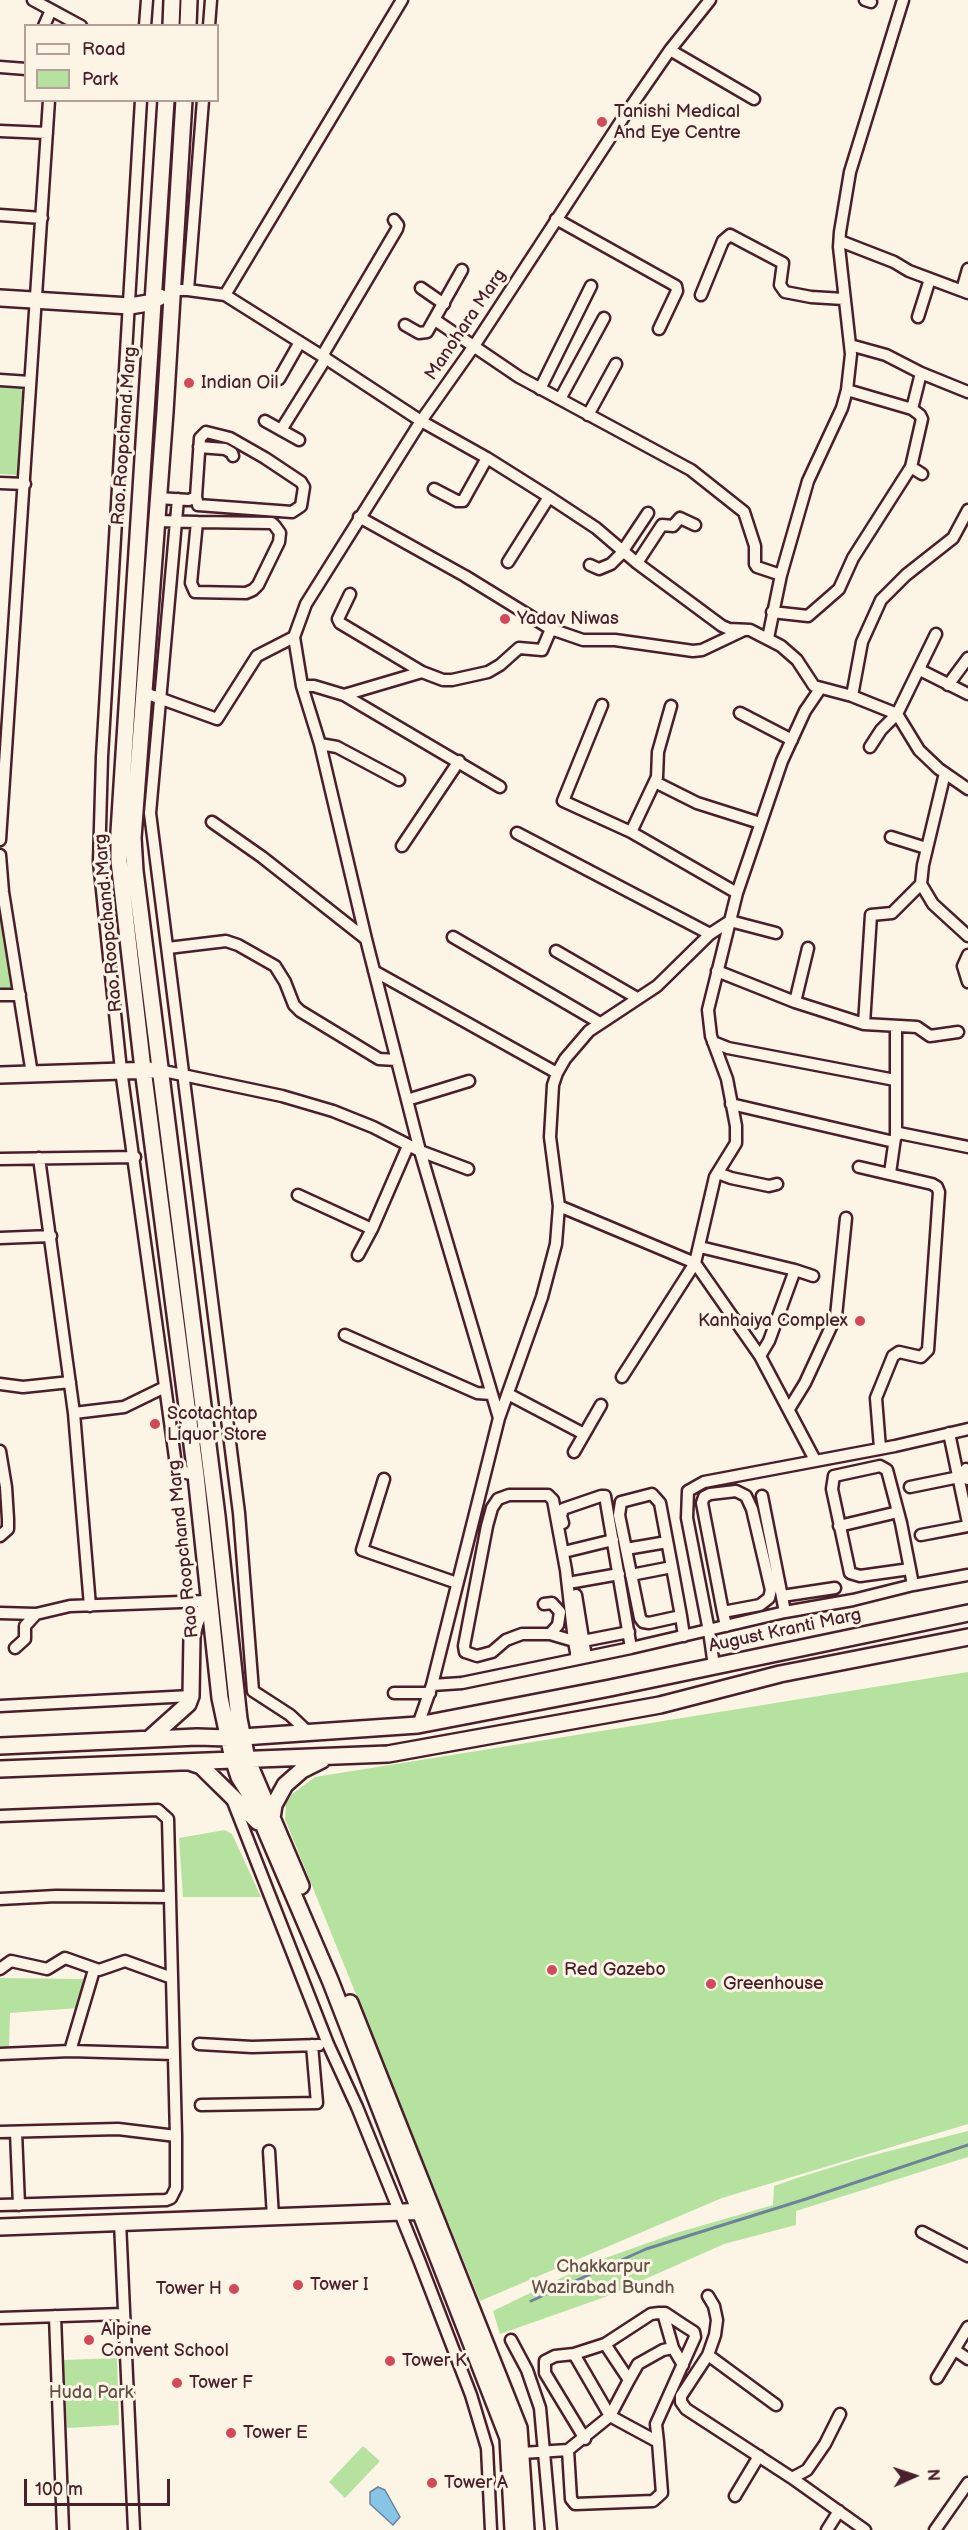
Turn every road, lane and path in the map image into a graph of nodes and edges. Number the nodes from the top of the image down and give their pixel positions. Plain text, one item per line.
1 (33, 0) edge
2 (147, 0) edge
3 (172, 0) edge
4 (189, 0) edge
5 (212, 0) edge
6 (402, 0) edge
7 (710, 0) edge
8 (903, 0) edge
9 (57, 17) edge
10 (76, 24) edge
11 (145, 24) edge
12 (171, 24) edge
13 (188, 24) edge
14 (209, 24) edge
15 (670, 50) junction
16 (0, 67) edge
17 (24, 67) edge
18 (754, 99) dead end
19 (49, 102) edge
20 (141, 102) edge
21 (166, 102) edge
22 (184, 102) edge
23 (203, 102) edge
24 (0, 131) edge
25 (47, 133) junction
26 (0, 214) edge
27 (42, 218) junction
28 (556, 219) junction
29 (394, 220) dead end
30 (840, 241) junction
31 (968, 269) edge
32 (462, 270) dead end
33 (930, 279) junction
34 (591, 286) dead end
35 (421, 288) dead end
36 (181, 290) junction
37 (965, 291) edge
38 (225, 295) junction
39 (701, 295) dead end
40 (0, 298) edge
41 (844, 299) junction
42 (153, 300) junction
43 (36, 301) junction
44 (444, 304) junction
45 (130, 306) junction
46 (918, 317) dead end
47 (604, 318) dead end
48 (435, 320) junction
49 (405, 325) dead end
50 (659, 329) dead end
51 (300, 342) junction
52 (850, 345) junction
53 (474, 346) junction
54 (324, 357) junction
55 (616, 364) dead end
56 (921, 373) junction
57 (279, 379) dead end
58 (0, 380) edge
59 (30, 382) junction
60 (540, 388) junction
61 (848, 390) junction
62 (968, 392) edge
63 (560, 399) junction
64 (912, 409) junction
65 (588, 415) junction
66 (265, 421) dead end
67 (421, 421) junction
68 (281, 430) junction
69 (299, 440) dead end
70 (199, 447) junction
71 (233, 456) dead end
72 (487, 458) junction
73 (911, 467) junction
74 (922, 474) dead end
75 (0, 483) edge
76 (25, 484) junction
77 (434, 489) dead end
78 (196, 497) junction
79 (549, 497) junction
80 (158, 498) junction
81 (178, 499) junction
82 (968, 510) edge
83 (648, 513) dead end
84 (359, 518) junction
85 (156, 521) junction
86 (178, 522) junction
87 (197, 522) junction
88 (695, 525) dead end
89 (958, 532) junction
90 (968, 538) edge
91 (622, 550) junction
92 (508, 562) dead end
93 (637, 563) junction
94 (590, 565) dead end
95 (781, 575) junction
96 (350, 594) dead end
97 (772, 612) junction
98 (551, 629) junction
99 (744, 630) junction
100 (936, 633) dead end
101 (294, 637) junction
102 (768, 638) junction
103 (968, 658) edge
104 (920, 670) junction
105 (422, 672) junction
106 (948, 685) junction
107 (302, 686) junction
108 (820, 689) junction
109 (145, 693) junction
110 (968, 694) edge
111 (344, 695) junction
112 (852, 696) junction
113 (161, 700) junction
114 (602, 705) dead end
115 (671, 705) dead end
116 (740, 713) dead end
117 (897, 714) junction
118 (792, 740) junction
119 (320, 744) junction
120 (870, 747) dead end
121 (459, 761) junction
122 (3, 764) edge
123 (945, 773) junction
124 (399, 780) dead end
125 (655, 782) junction
126 (500, 787) dead end
127 (968, 789) edge
128 (212, 822) dead end
129 (760, 823) junction
130 (631, 832) junction
131 (518, 833) dead end
132 (891, 837) dead end
133 (0, 840) edge
134 (402, 846) dead end
135 (926, 848) junction
136 (0, 855) edge
137 (921, 884) junction
138 (737, 892) junction
139 (3, 912) edge
140 (730, 921) junction
141 (967, 931) edge
142 (776, 933) dead end
143 (710, 934) junction
144 (453, 937) dead end
145 (366, 939) junction
146 (168, 948) junction
147 (808, 948) dead end
148 (556, 951) dead end
149 (968, 955) edge
150 (374, 970) junction
151 (717, 971) junction
152 (968, 982) edge
153 (0, 995) edge
154 (20, 995) junction
155 (638, 998) junction
156 (795, 1002) junction
157 (600, 1023) junction
158 (864, 1024) junction
159 (896, 1027) junction
160 (958, 1032) dead end
161 (713, 1042) junction
162 (397, 1060) junction
163 (143, 1069) junction
164 (122, 1070) junction
165 (159, 1070) junction
166 (557, 1072) junction
167 (32, 1074) junction
168 (182, 1074) junction
169 (0, 1076) edge
170 (895, 1080) junction
171 (469, 1081) dead end
172 (407, 1100) junction
173 (731, 1104) junction
174 (895, 1138) junction
175 (408, 1146) junction
176 (968, 1147) edge
177 (420, 1151) junction
178 (135, 1157) junction
179 (39, 1158) junction
180 (0, 1159) edge
181 (859, 1167) dead end
182 (468, 1169) dead end
183 (718, 1173) junction
184 (891, 1173) junction
185 (777, 1184) dead end
186 (298, 1195) dead end
187 (559, 1206) junction
188 (846, 1218) dead end
189 (372, 1229) junction
190 (51, 1236) junction
191 (0, 1238) edge
192 (700, 1247) junction
193 (358, 1255) dead end
194 (695, 1263) junction
195 (795, 1270) junction
196 (813, 1276) dead end
197 (345, 1335) dead end
198 (760, 1356) junction
199 (622, 1377) dead end
200 (70, 1382) junction
201 (0, 1384) edge
202 (165, 1386) junction
203 (491, 1394) junction
204 (508, 1394) junction
205 (601, 1405) dead end
206 (789, 1409) junction
207 (74, 1413) junction
208 (499, 1418) junction
209 (968, 1429) edge
210 (949, 1433) junction
211 (585, 1434) junction
212 (880, 1448) junction
213 (574, 1452) dead end
214 (0, 1455) edge
215 (815, 1460) junction
216 (196, 1475) junction
217 (964, 1475) edge
218 (384, 1479) dead end
219 (910, 1487) dead end
220 (762, 1496) dead end
221 (898, 1512) junction
222 (968, 1524) edge
223 (839, 1526) junction
224 (921, 1535) dead end
225 (0, 1536) edge
226 (613, 1540) junction
227 (667, 1542) junction
228 (626, 1549) junction
229 (568, 1551) junction
230 (672, 1567) junction
231 (910, 1569) junction
232 (619, 1574) junction
233 (631, 1575) junction
234 (968, 1575) edge
235 (574, 1582) junction
236 (457, 1583) junction
237 (913, 1585) junction
238 (836, 1588) dead end
239 (782, 1596) junction
240 (209, 1604) junction
241 (544, 1604) dead end
242 (90, 1606) junction
243 (723, 1612) junction
244 (785, 1612) junction
245 (0, 1613) edge
246 (36, 1614) junction
247 (968, 1614) edge
248 (681, 1616) junction
249 (951, 1617) junction
250 (726, 1626) junction
251 (709, 1631) junction
252 (629, 1632) junction
253 (550, 1634) junction
254 (684, 1636) junction
255 (961, 1638) edge
256 (579, 1641) junction
257 (15, 1648) dead end
258 (631, 1648) junction
259 (581, 1658) junction
260 (714, 1666) junction
261 (656, 1678) junction
262 (610, 1688) junction
263 (431, 1689) junction
264 (394, 1693) dead end
265 (191, 1696) junction
266 (660, 1705) junction
267 (0, 1706) edge
268 (614, 1713) junction
269 (418, 1725) junction
270 (309, 1733) junction
271 (236, 1738) junction
272 (149, 1739) junction
273 (0, 1746) edge
274 (327, 1757) junction
275 (240, 1759) junction
276 (187, 1761) junction
277 (0, 1769) edge
278 (231, 1797) junction
279 (0, 1816) edge
280 (269, 1823) junction
281 (171, 1897) junction
282 (0, 1899) edge
283 (0, 1969) edge
284 (94, 1970) junction
285 (172, 1978) junction
286 (199, 2044) dead end
287 (328, 2044) junction
288 (312, 2045) junction
289 (70, 2051) junction
290 (0, 2054) edge
291 (174, 2054) junction
292 (201, 2105) dead end
293 (0, 2132) edge
294 (16, 2132) junction
295 (176, 2136) junction
296 (269, 2151) dead end
297 (0, 2205) edge
298 (19, 2205) junction
299 (425, 2211) junction
300 (398, 2212) junction
301 (273, 2217) junction
302 (120, 2222) junction
303 (0, 2227) edge
304 (922, 2232) dead end
305 (968, 2256) edge
306 (708, 2296) dead end
307 (663, 2313) junction
308 (123, 2314) junction
309 (55, 2316) junction
310 (0, 2318) edge
311 (968, 2327) edge
312 (511, 2340) dead end
313 (605, 2344) junction
314 (673, 2348) junction
315 (955, 2350) junction
316 (574, 2354) junction
317 (708, 2355) junction
318 (968, 2359) edge
319 (683, 2365) junction
320 (937, 2378) dead end
321 (629, 2380) junction
322 (776, 2405) dead end
323 (840, 2414) dead end
324 (610, 2416) junction
325 (585, 2439) junction
326 (658, 2442) junction
327 (568, 2450) junction
328 (545, 2451) junction
329 (522, 2453) junction
330 (759, 2456) junction
331 (792, 2478) junction
332 (968, 2483) edge
333 (735, 2496) dead end
334 (839, 2511) junction
335 (940, 2529) edge
336 (63, 2530) edge
337 (134, 2530) edge
338 (491, 2530) edge
339 (513, 2530) edge
340 (526, 2530) edge
341 (551, 2530) edge
342 (827, 2530) edge
343 (865, 2530) edge

1 - 9 street
2 - 11 street
3 - 12 main road
4 - 13 main road
5 - 14 street
6 - 38 street
7 - 15 street, Manohara Marg
8 - 30 street
9 - 10 street
15 - 18 street
15 - 28 street, Manohara Marg
16 - 17 street
19 - 25 street
20 - 45 street
21 - 42 main road, Rao Roopchand Marg
22 - 36 main road, Rao Roopchand Marg
23 - 36 street
24 - 25 street
25 - 27 street
26 - 27 street
27 - 43 street
28 - 50 street
28 - 53 street, Manohara Marg
29 - 54 street
30 - 33 street
30 - 41 street
31 - 37 street
32 - 44 street
33 - 37 street
33 - 46 street
34 - 60 street
35 - 44 street
36 - 38 street
36 - 42 main road
36 - 80 main road, Rao Roopchand Marg
38 - 51 street
39 - 41 street
40 - 43 main road
41 - 52 street
42 - 45 main road
42 - 163 main road, Rao Roopchand Marg
43 - 45 main road
43 - 59 street
44 - 48 street
45 - 164 street
47 - 63 street
48 - 49 street
48 - 53 street
51 - 54 street
51 - 57 street
52 - 56 street
52 - 61 street
53 - 60 street
53 - 67 street, Manohara Marg
54 - 67 street
54 - 68 street
55 - 65 street
56 - 62 street
56 - 64 street
58 - 59 street
59 - 76 street
60 - 63 street
61 - 64 street
61 - 95 street
63 - 65 street
64 - 73 street
65 - 95 street
66 - 68 street
67 - 72 street
67 - 84 street, Manohara Marg
68 - 69 street
70 - 71 street
70 - 78 street
70 - 78 street
72 - 77 street
72 - 79 street
73 - 74 street
73 - 97 street
75 - 76 street
76 - 122 street
78 - 81 street
79 - 91 street
79 - 92 street
80 - 81 street
80 - 85 main road, Rao Roopchand Marg
81 - 86 street
82 - 89 street
83 - 91 street
84 - 98 street
84 - 101 street, Manohara Marg
85 - 86 street
85 - 109 main road, Rao Roopchand Marg
86 - 87 street
86 - 113 street
87 - 87 street
88 - 93 street
89 - 90 street
89 - 112 street
91 - 93 street
91 - 94 street
93 - 99 street
95 - 97 street
96 - 105 street
97 - 102 street
98 - 99 street
98 - 105 street
99 - 102 street
100 - 104 street
101 - 107 street, Manohara Marg
101 - 113 street
102 - 108 street
103 - 106 street
104 - 106 street
104 - 117 street
105 - 111 street
106 - 110 street
107 - 111 street
107 - 119 street, Manohara Marg
108 - 112 street
108 - 118 street
109 - 113 street
109 - 165 main road, Rao Roopchand Marg
111 - 121 street
112 - 117 street
113 - 146 street
114 - 130 street
115 - 125 street
116 - 118 street
117 - 120 street
117 - 123 street
118 - 129 street
119 - 124 street
119 - 145 street, Manohara Marg
121 - 126 street
121 - 134 street
122 - 133 street
123 - 127 street
123 - 135 street
125 - 129 street
125 - 130 street
128 - 145 street
129 - 138 street
130 - 138 street
131 - 143 street
132 - 135 street
135 - 137 street
136 - 139 street
137 - 141 street
137 - 158 street
138 - 140 street
139 - 154 street
140 - 142 street
140 - 143 street
140 - 151 street
143 - 155 street
144 - 157 street
145 - 150 street, Manohara Marg
146 - 162 street
146 - 168 street
147 - 156 street
148 - 155 street
149 - 152 street
150 - 162 street, Manohara Marg
150 - 166 street
151 - 156 street
151 - 161 street
153 - 154 street
154 - 167 street
155 - 157 street
156 - 158 street
157 - 166 street
158 - 159 street
159 - 160 street
159 - 170 street
161 - 170 street
161 - 173 street
162 - 172 street, Manohara Marg
163 - 164 main road
163 - 165 main road
163 - 216 main road, Rao Roopchand Marg
164 - 167 main road
164 - 178 street
165 - 168 street
165 - 271 main road, Rao Roopchand Marg
166 - 187 street
167 - 169 main road
168 - 175 street
168 - 270 street
170 - 174 street
171 - 172 street
172 - 177 street, Manohara Marg
173 - 174 street
173 - 183 street
174 - 176 street
174 - 184 street
175 - 177 street
175 - 189 street
177 - 182 street
177 - 203 street, Manohara Marg
178 - 179 street
178 - 202 street
179 - 180 street
179 - 190 street
181 - 184 street
183 - 185 street
183 - 192 street
184 - 212 street
186 - 189 street
187 - 194 street
187 - 204 street
188 - 206 street
189 - 193 street
190 - 191 street
190 - 200 street
192 - 194 street
192 - 195 street
194 - 198 street
194 - 199 street
195 - 196 street
195 - 198 street
197 - 203 street
198 - 206 street
200 - 201 street
200 - 207 street
202 - 207 street
202 - 216 street
203 - 208 street, Manohara Marg
204 - 208 street
204 - 211 street
205 - 211 street
206 - 215 street
207 - 242 street
208 - 236 street
209 - 210 street
210 - 212 street
210 - 217 street
211 - 213 street
212 - 215 street
214 - 225 street
215 - 251 street
216 - 240 main road, Rao Roopchand Marg
217 - 219 street
217 - 222 street
218 - 236 street
220 - 239 street
221 - 223 street
221 - 223 street
221 - 231 street
222 - 224 street
223 - 231 street
226 - 229 street
226 - 229 street
226 - 232 street
227 - 228 street
227 - 228 street
227 - 230 street
228 - 233 street
229 - 235 street
230 - 233 street
230 - 248 street
231 - 237 street
232 - 235 street
232 - 252 street
233 - 248 street
234 - 237 street
235 - 256 street
236 - 263 street
237 - 244 street
238 - 239 street
239 - 244 street
240 - 242 street
240 - 265 main road
240 - 271 main road, Rao Roopchand Marg
241 - 253 street
242 - 246 street
243 - 243 street
243 - 250 street
244 - 250 street
245 - 246 street
246 - 257 street
247 - 249 main road, August Kranti Marg
248 - 254 street
249 - 255 main road
249 - 260 main road, August Kranti Marg
250 - 251 street
251 - 254 street
251 - 260 street
252 - 256 street
252 - 258 street
253 - 256 street
253 - 256 street
254 - 258 street
255 - 266 main road
256 - 259 street
258 - 259 street
259 - 263 street
260 - 261 main road, August Kranti Marg
261 - 262 main road, August Kranti Marg
261 - 266 main road
262 - 268 main road
262 - 269 main road, August Kranti Marg
263 - 264 street
263 - 269 street
265 - 267 street
265 - 272 main road
266 - 268 main road
268 - 274 main road
269 - 270 main road, August Kranti Marg
270 - 271 main road, August Kranti Marg
271 - 272 main road, August Kranti Marg
271 - 275 main road
272 - 273 main road, August Kranti Marg
274 - 275 main road
274 - 280 main road
275 - 276 main road
275 - 280 main road
276 - 277 main road
276 - 278 main road
278 - 280 main road
278 - 287 street
279 - 281 street
280 - 299 main road
281 - 282 street
281 - 285 street
283 - 284 street
284 - 285 street
284 - 289 street
285 - 291 street
286 - 288 street
287 - 288 street
287 - 300 street
288 - 292 street
289 - 290 street
289 - 291 street
291 - 295 street
293 - 294 street
294 - 295 street
294 - 298 street
295 - 298 street
296 - 301 street
297 - 298 street
299 - 300 main road
299 - 329 main road
299 - 339 main road
300 - 301 main road
300 - 338 street
301 - 302 main road
302 - 303 main road
302 - 308 street
304 - 305 street
306 - 317 street
307 - 313 street
307 - 314 street
307 - 319 street
308 - 309 street
308 - 337 street
309 - 310 street
309 - 336 street
311 - 315 street
312 - 328 street
313 - 316 street
313 - 321 street
314 - 319 street
314 - 321 street
315 - 318 street
315 - 320 street
316 - 324 street
316 - 325 street
317 - 322 street
317 - 330 street
319 - 326 street
321 - 324 street
323 - 331 street
324 - 325 street
324 - 326 street
325 - 327 street
326 - 327 street
327 - 328 street
328 - 329 street
328 - 341 street
329 - 340 main road
330 - 331 street
330 - 333 street
331 - 334 street
332 - 335 street
334 - 342 street
334 - 343 street

